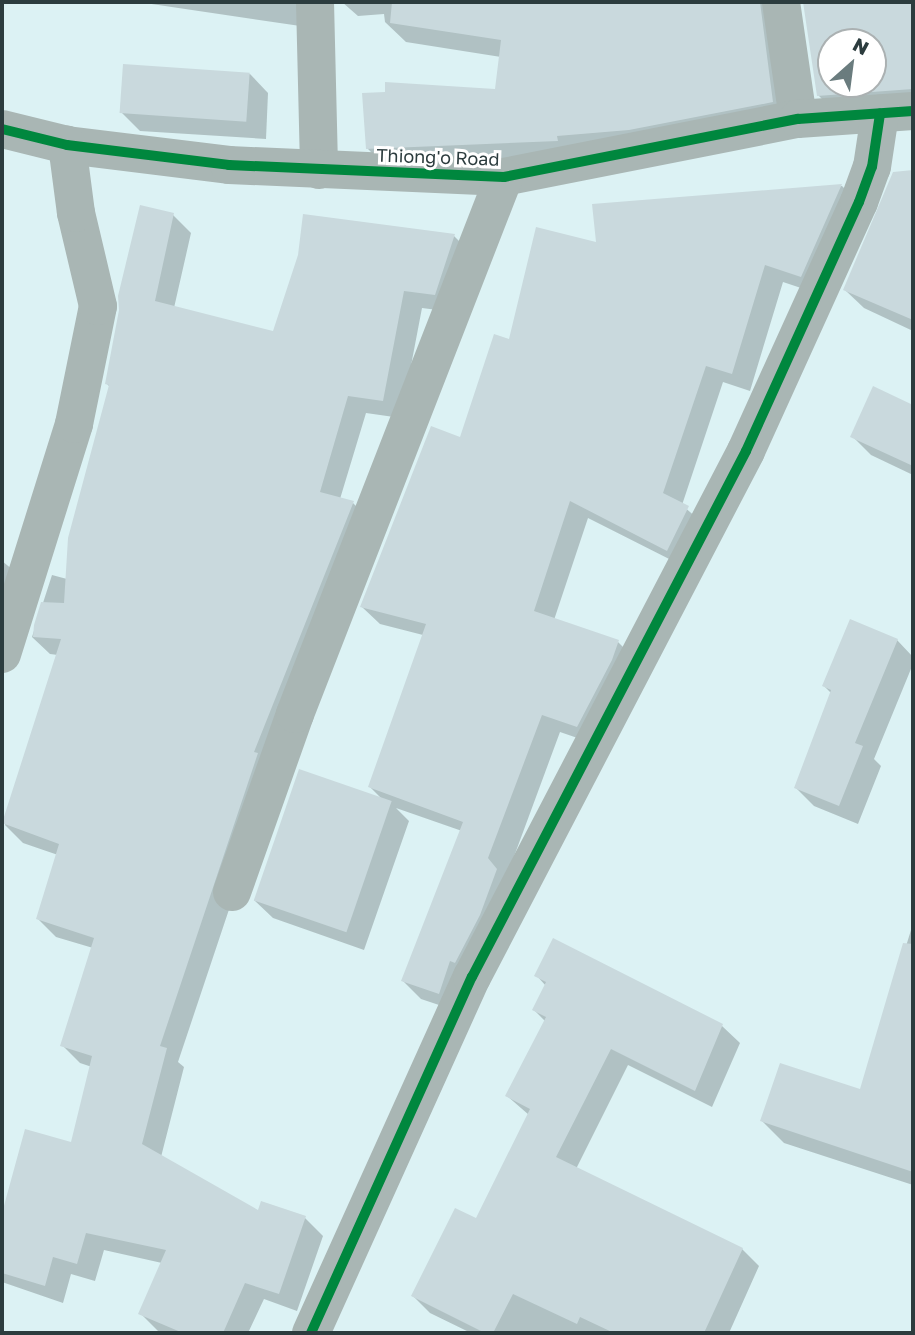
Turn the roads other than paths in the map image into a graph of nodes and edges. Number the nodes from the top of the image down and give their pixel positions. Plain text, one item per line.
1 (316, 2) edge
2 (781, 2) edge
3 (897, 113) edge
4 (798, 119) junction
5 (2, 129) edge
6 (67, 145) junction
7 (319, 170) junction
8 (504, 177) junction
9 (2, 654) edge
10 (232, 892) dead end
11 (311, 1333) edge

1 - 7 street
2 - 4 street
3 - 4 street, Thiong'o Road
3 - 11 street
4 - 8 street, Thiong'o Road
5 - 6 street, Thiong'o Road
6 - 7 street, Thiong'o Road
6 - 9 street
7 - 8 street, Thiong'o Road
8 - 10 street

